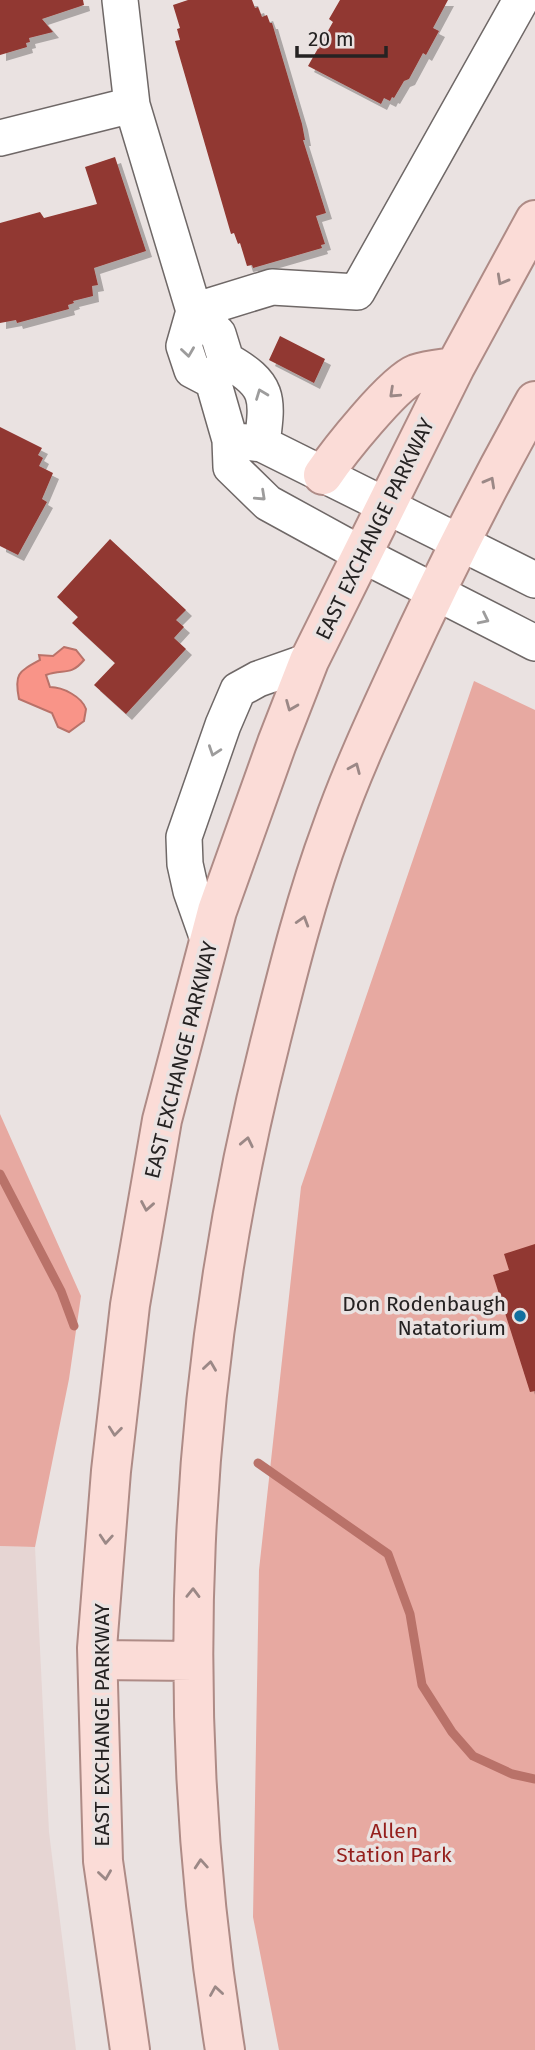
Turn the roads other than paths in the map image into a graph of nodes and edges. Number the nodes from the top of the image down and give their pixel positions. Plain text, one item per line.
1 (120, 0) edge
2 (521, 0) edge
3 (132, 105) junction
4 (0, 138) edge
5 (535, 220) edge
6 (194, 311) junction
7 (454, 367) junction
8 (219, 370) junction
9 (535, 401) edge
10 (246, 442) junction
11 (323, 475) junction
12 (386, 508) junction
13 (459, 543) junction
14 (361, 554) junction
15 (535, 580) edge
16 (435, 593) junction
17 (535, 643) edge
18 (309, 661) junction
19 (209, 942) junction
20 (98, 1660) junction
21 (193, 1661) junction
22 (130, 2050) edge
23 (225, 2050) edge

1 - 3 street
2 - 6 street
3 - 4 street
3 - 6 street
5 -> 7 main road, EAST EXCHANGE PARKWAY
6 - 8 street
7 -> 11 main road
7 - 12 main road, EAST EXCHANGE PARKWAY
8 - 10 street
10 -> 8 street
13 -> 9 main road
10 - 11 street
10 -> 14 street
11 - 12 street
12 - 13 street
12 - 14 main road, EAST EXCHANGE PARKWAY
13 - 15 street
13 - 16 main road
14 - 16 street
14 - 18 main road, EAST EXCHANGE PARKWAY
16 -> 17 street
21 -> 16 main road
18 -> 19 main road, EAST EXCHANGE PARKWAY
18 -> 19 street
19 -> 20 main road, EAST EXCHANGE PARKWAY
20 - 21 main road
20 -> 22 main road, EAST EXCHANGE PARKWAY
23 -> 21 main road

